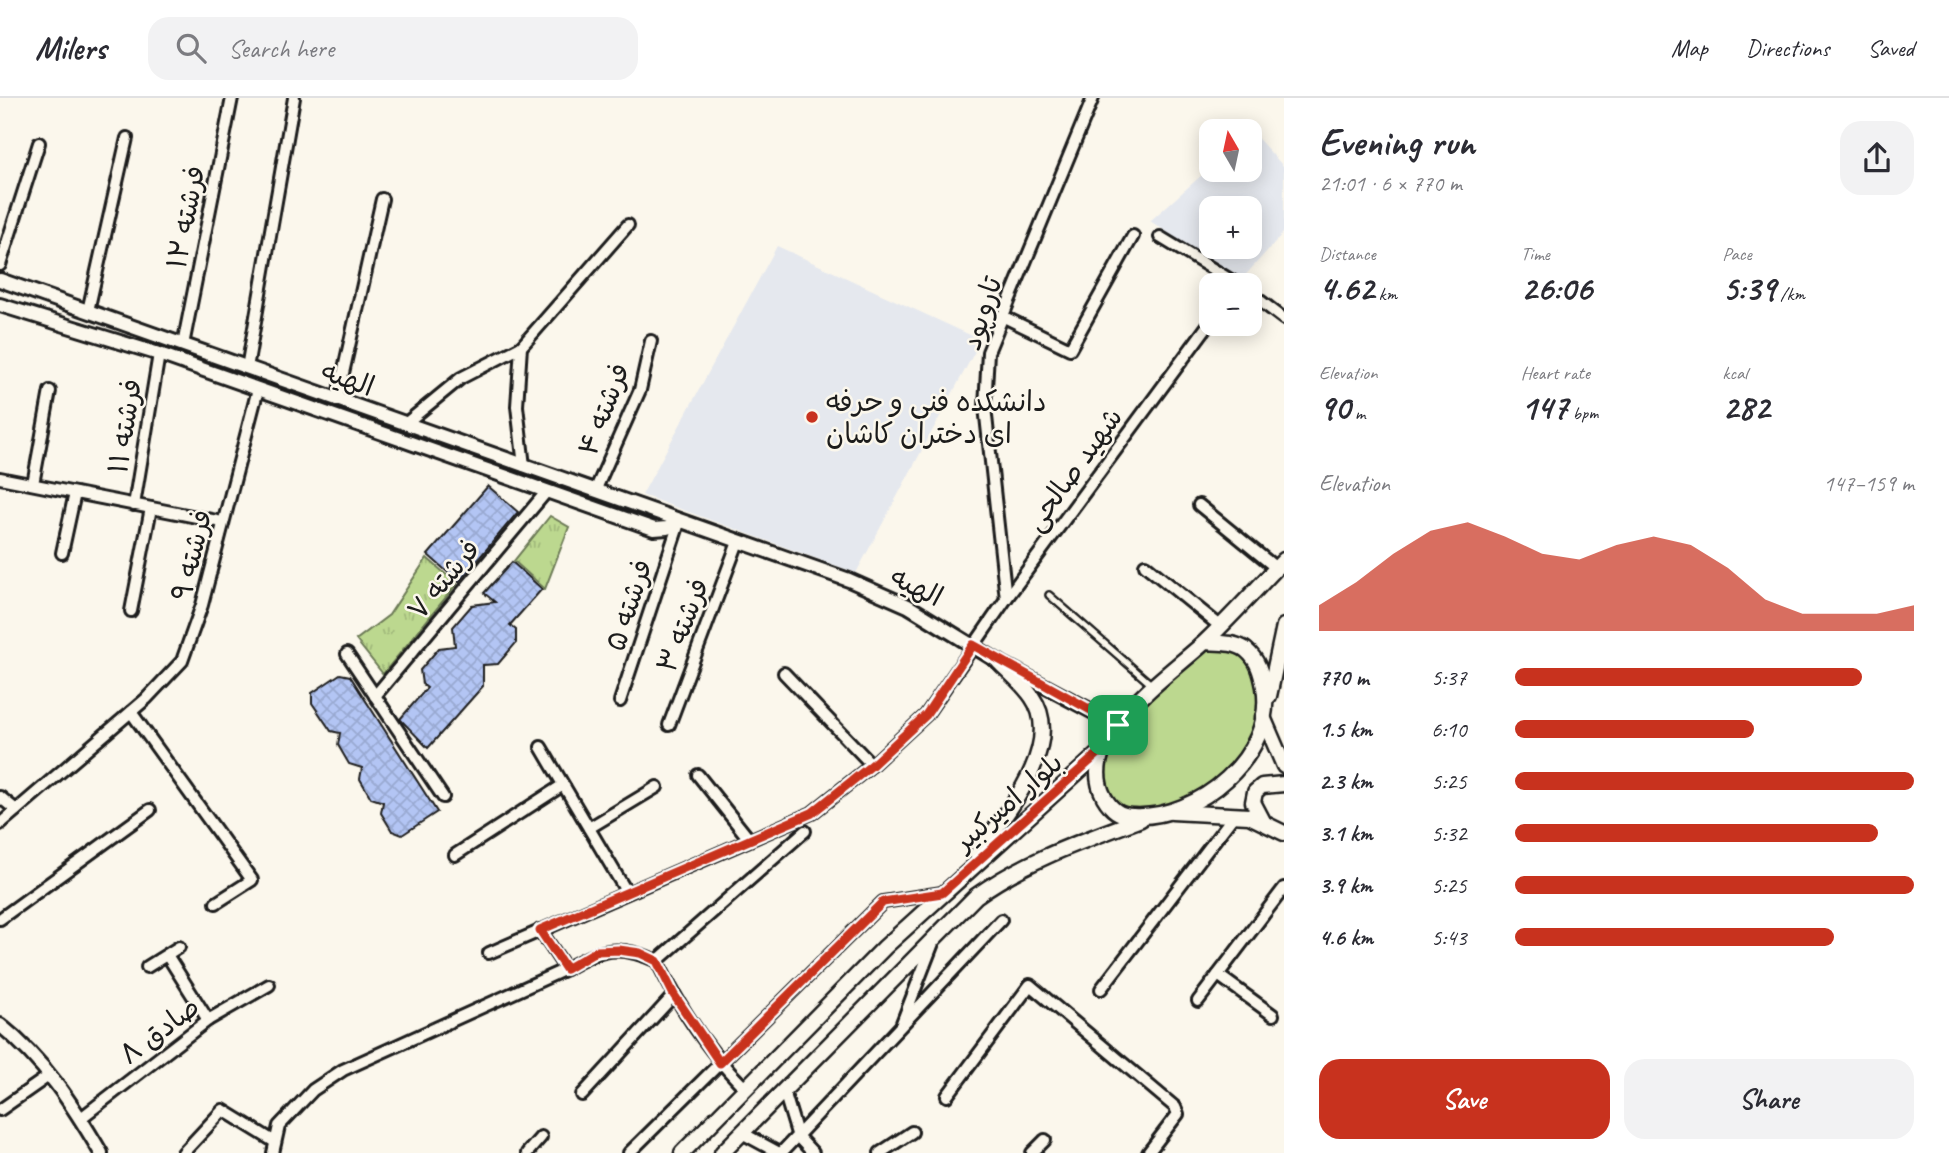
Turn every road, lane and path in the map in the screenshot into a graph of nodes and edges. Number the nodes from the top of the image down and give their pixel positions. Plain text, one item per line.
1 (232, 98) edge
2 (294, 98) edge
3 (1093, 98) edge
4 (127, 138) dead end
5 (39, 143) dead end
6 (382, 199) dead end
7 (628, 225) dead end
8 (1133, 236) dead end
9 (1160, 237) dead end
10 (0, 265) edge
11 (1218, 273) edge
12 (0, 280) edge
13 (1262, 302) edge
14 (0, 304) edge
15 (88, 312) junction
16 (1002, 316) junction
17 (1284, 319) edge
18 (1200, 336) edge
19 (650, 341) dead end
20 (183, 345) junction
21 (521, 347) junction
22 (159, 354) junction
23 (247, 368) junction
24 (258, 389) junction
25 (50, 391) dead end
26 (337, 400) junction
27 (357, 407) junction
28 (351, 422) junction
29 (405, 424) junction
30 (524, 466) junction
31 (0, 478) edge
32 (33, 484) junction
33 (547, 491) junction
34 (595, 491) junction
35 (75, 493) junction
36 (134, 505) junction
37 (1199, 505) dead end
38 (151, 508) junction
39 (222, 522) junction
40 (679, 523) junction
41 (738, 542) junction
42 (62, 553) dead end
43 (1280, 564) edge
44 (1145, 565) dead end
45 (1049, 595) dead end
46 (1006, 599) junction
47 (131, 611) dead end
48 (1220, 626) junction
49 (1284, 626) edge
50 (1205, 642) junction
51 (973, 645) junction
52 (347, 654) dead end
53 (999, 662) junction
54 (783, 673) dead end
55 (1153, 686) junction
56 (375, 696) junction
57 (620, 701) dead end
58 (1265, 711) junction
59 (131, 712) junction
60 (669, 724) dead end
61 (1118, 725) junction
62 (541, 747) dead end
63 (1100, 752) junction
64 (872, 765) junction
65 (1284, 766) edge
66 (698, 775) dead end
67 (1284, 784) edge
68 (563, 785) junction
69 (657, 787) dead end
70 (0, 797) edge
71 (443, 797) dead end
72 (16, 810) junction
73 (150, 810) dead end
74 (1164, 811) junction
75 (1235, 814) junction
76 (1147, 817) junction
77 (1264, 823) junction
78 (0, 824) edge
79 (589, 828) junction
80 (805, 831) dead end
81 (1284, 833) edge
82 (749, 839) junction
83 (455, 855) dead end
84 (964, 872) junction
85 (1284, 888) edge
86 (626, 891) junction
87 (942, 893) junction
88 (216, 903) dead end
89 (0, 919) edge
90 (1002, 920) dead end
91 (540, 930) junction
92 (935, 937) junction
93 (179, 947) dead end
94 (489, 953) dead end
95 (167, 955) junction
96 (657, 961) junction
97 (147, 968) dead end
98 (566, 969) junction
99 (1218, 975) junction
100 (269, 985) dead end
101 (1101, 989) dead end
102 (674, 995) junction
103 (1198, 1001) dead end
104 (1273, 1014) dead end
105 (208, 1020) junction
106 (0, 1025) edge
107 (900, 1028) junction
108 (720, 1063) junction
109 (50, 1075) junction
110 (746, 1089) junction
111 (783, 1091) junction
112 (582, 1095) dead end
113 (947, 1096) dead end
114 (0, 1110) edge
115 (80, 1118) junction
116 (912, 1132) dead end
117 (741, 1133) junction
118 (541, 1137) dead end
119 (798, 1137) junction
120 (1045, 1140) dead end
121 (274, 1148) edge
122 (100, 1153) edge
123 (183, 1153) edge
124 (527, 1153) edge
125 (629, 1153) edge
126 (682, 1153) edge
127 (722, 1153) edge
128 (780, 1153) edge
129 (813, 1153) edge
130 (880, 1153) edge
131 (1032, 1153) edge
132 (1148, 1153) edge

1 - 20 street, فرشته ۱۲
2 - 23 street
3 - 16 street, تاروپود
4 - 15 street
5 - 10 street
6 - 26 street
7 - 21 street
8 - 16 street
9 - 11 street
12 - 15 street, الهیه
13 - 17 street
14 - 22 street, الهیه
15 - 20 street, الهیه
16 - 46 street, تاروپود
18 - 46 street, شهید صالحی
19 - 34 street, فرشته ۴
20 - 23 street, الهیه
21 - 29 street
21 - 30 street
22 - 24 street, الهیه
22 - 36 street, فرشته ۱۱
23 - 26 street, الهیه
24 - 28 street, الهیه
24 - 39 street, فرشته ۹
25 - 32 street
26 - 27 street, الهیه
27 - 28 street
27 - 29 street, الهیه
28 - 33 street, الهیه
29 - 30 street, الهیه
30 - 34 street, الهیه
31 - 32 street
32 - 35 street
33 - 40 street, الهیه
33 - 56 street, فرشته ۷
34 - 40 street, الهیه
35 - 36 street
35 - 42 street
36 - 38 street
37 - 43 street
38 - 39 street
38 - 47 street
39 - 59 street, فرشته ۹
40 - 41 street, الهیه
40 - 57 street, فرشته ۵
41 - 51 street, الهیه
41 - 60 street, فرشته ۳
43 - 48 main road
44 - 48 street
45 - 55 lane
46 - 51 street, شهید صالحی
48 - 50 main road
49 - 58 main road
50 - 55 main road
50 - 58 main road
51 - 53 street, الهیه
51 - 64 street, شهید صالحی
52 - 56 street
53 - 61 street, الهیه
53 - 84 main road
54 - 64 street
55 - 61 main road
56 - 71 street
58 - 65 main road
58 - 74 main road
59 - 72 street, فرشته ۹
59 - 88 street
61 - 63 main road
62 - 68 street
63 - 76 main road
63 - 84 main road, بلوار امیرکبیر
64 - 82 street, شهید صالحی
66 - 82 street
67 - 77 main road
68 - 79 street
68 - 83 street
69 - 79 street
70 - 72 street
72 - 78 street, فرشته ۹
73 - 89 street
74 - 75 main road
74 - 76 main road
75 - 77 main road
75 - 101 street
76 - 92 main road, بلوار امیرکبیر
77 - 81 main road
79 - 86 street
80 - 96 street
82 - 86 street, شهید صالحی
84 - 87 main road, بلوار امیرکبیر
85 - 99 street
86 - 91 street, شهید صالحی
87 - 108 street
87 - 110 main road, بلوار امیرکبیر
90 - 107 street
91 - 94 street, شهید صالحی
91 - 98 street
92 - 107 street
92 - 111 main road, بلوار امیرکبیر
93 - 95 street
95 - 97 street
95 - 105 street
96 - 98 street
96 - 102 street
98 - 121 street
99 - 103 street
99 - 104 street
100 - 105 street, صادق ۸
102 - 108 street
102 - 112 street
105 - 115 street, صادق ۸
106 - 109 street
107 - 119 street
108 - 110 street
108 - 125 street
109 - 114 street
109 - 115 street
110 - 126 main road, بلوار امیرکبیر
111 - 117 main road, بلوار امیرکبیر
111 - 119 street
113 - 132 street
115 - 122 street
116 - 130 street
117 - 127 main road, بلوار امیرکبیر
117 - 128 street
118 - 124 street
119 - 128 street
119 - 129 street
120 - 131 street
121 - 123 street

